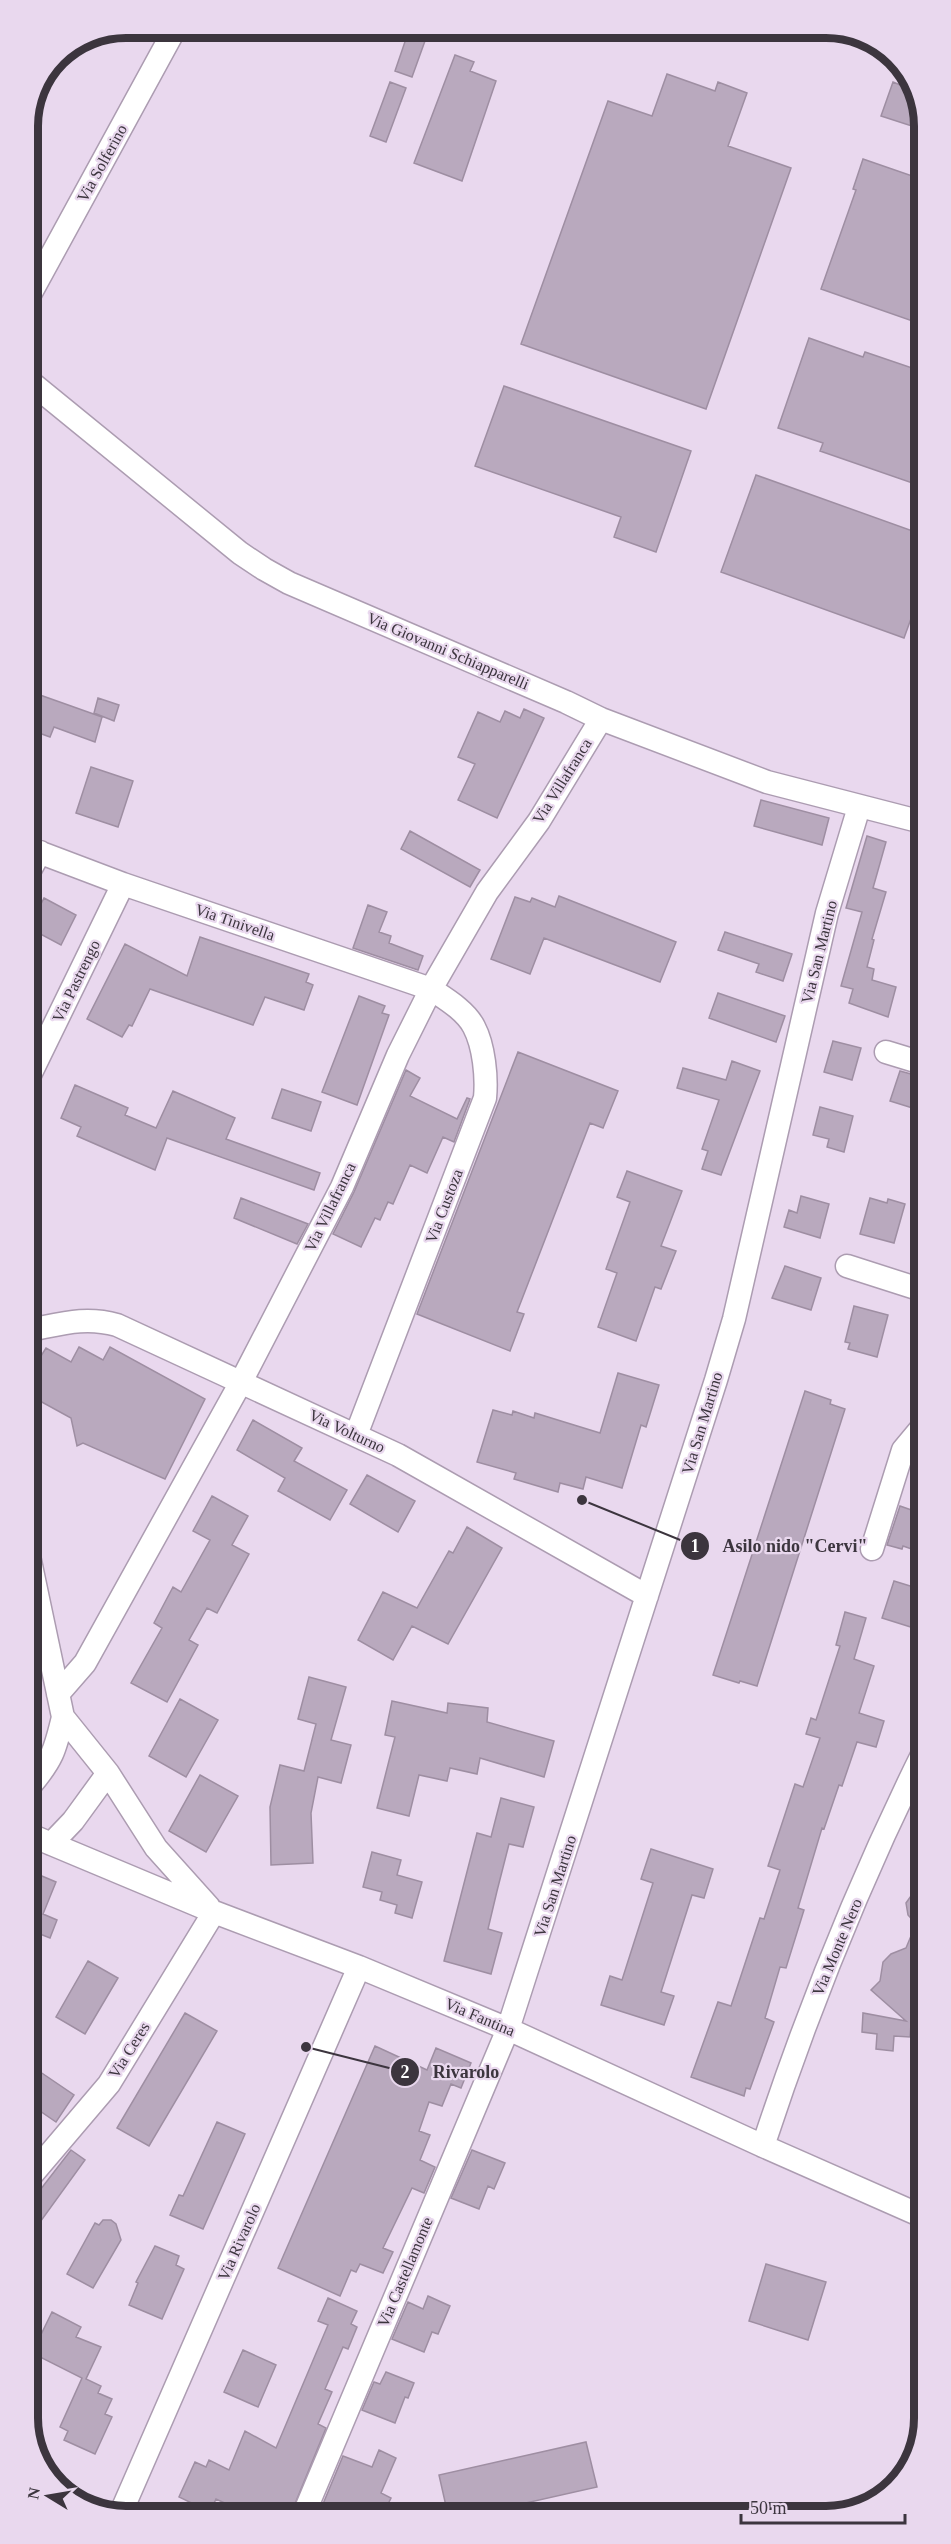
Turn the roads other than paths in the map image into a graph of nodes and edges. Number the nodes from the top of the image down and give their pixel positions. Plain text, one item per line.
1 (170, 38) edge
2 (38, 280) edge
3 (38, 388) edge
4 (601, 719) junction
5 (859, 807) junction
6 (914, 820) edge
7 (38, 852) edge
8 (123, 884) junction
9 (431, 989) junction
10 (886, 1052) dead end
11 (38, 1057) edge
12 (914, 1061) edge
13 (847, 1266) dead end
14 (914, 1287) edge
15 (38, 1328) edge
16 (241, 1383) junction
17 (356, 1435) junction
18 (914, 1436) edge
19 (872, 1549) dead end
20 (647, 1596) junction
21 (38, 1624) edge
22 (58, 1694) junction
23 (63, 1717) junction
24 (914, 1771) edge
25 (108, 1773) junction
26 (38, 1776) edge
27 (38, 1838) edge
28 (51, 1844) junction
29 (214, 1912) junction
30 (358, 1967) junction
31 (508, 2029) junction
32 (763, 2146) junction
33 (38, 2168) edge
34 (914, 2213) edge
35 (124, 2506) edge
36 (307, 2506) edge

1 - 2 street, Via Solferino
3 - 4 street, Via Giovanni Schiapparelli
4 - 5 street, Via Giovanni Schiapparelli
4 - 9 street, Via Villafranca
5 - 6 street, Via Giovanni Schiapparelli
5 - 20 street, Via San Martino
7 - 8 street, Via Tinivella
8 - 9 street, Via Tinivella
8 - 11 street, Via Pastrengo
9 - 16 street, Via Villafranca
9 - 17 street, Via Custoza
10 - 12 street
13 - 14 street
15 - 16 street, Via Volturno
16 - 17 street, Via Volturno
16 - 22 street, Via Villafranca
17 - 20 street, Via Volturno
18 - 19 street
20 - 31 street, Via San Martino
21 - 22 street
22 - 23 street
23 - 25 street
23 - 26 street
24 - 32 street, Via Monte Nero
25 - 28 street
25 - 29 street
27 - 28 street, Via Fantina
28 - 29 street, Via Fantina
29 - 30 street, Via Fantina
29 - 33 street, Via Ceres
30 - 31 street, Via Fantina
30 - 35 street, Via Rivarolo
31 - 32 street, Via Fantina
31 - 36 street, Via Castellamonte
32 - 34 street, Via Fantina

